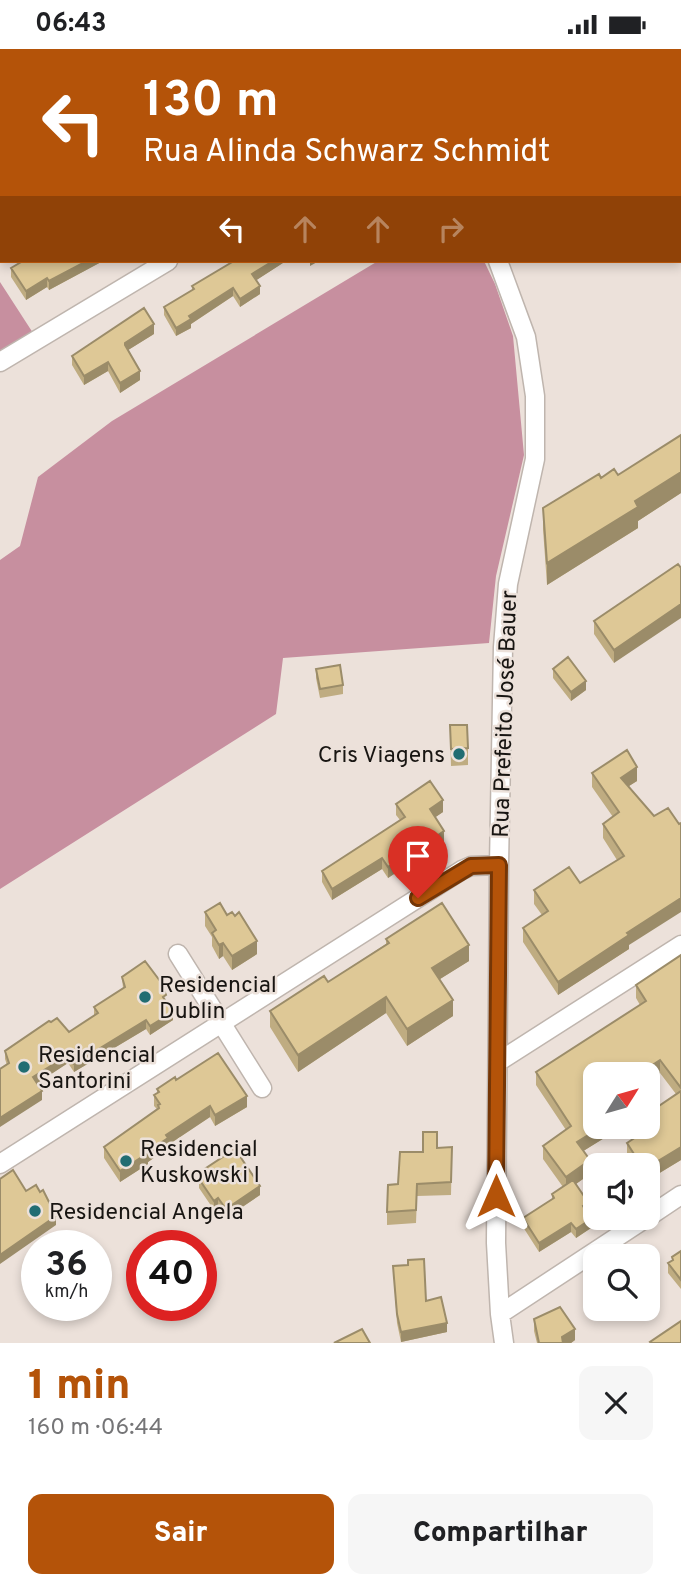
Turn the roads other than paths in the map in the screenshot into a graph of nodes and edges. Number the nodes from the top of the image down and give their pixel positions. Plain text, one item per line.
1 (165, 263) edge
2 (499, 263) edge
3 (0, 362) edge
4 (499, 865) junction
5 (681, 945) edge
6 (178, 954) dead end
7 (221, 1023) junction
8 (498, 1062) junction
9 (262, 1088) dead end
10 (0, 1164) edge
11 (681, 1195) edge
12 (660, 1209) edge
13 (628, 1230) edge
14 (499, 1314) junction
15 (504, 1343) edge

1 - 3 street
2 - 4 street, Rua Prefeito José Bauer
4 - 7 street
4 - 8 street, Rua Prefeito José Bauer
5 - 8 street
6 - 7 street
7 - 9 street
7 - 10 street
8 - 14 street, Rua Prefeito José Bauer
11 - 12 street
13 - 14 street
14 - 15 street, Rua Prefeito José Bauer

